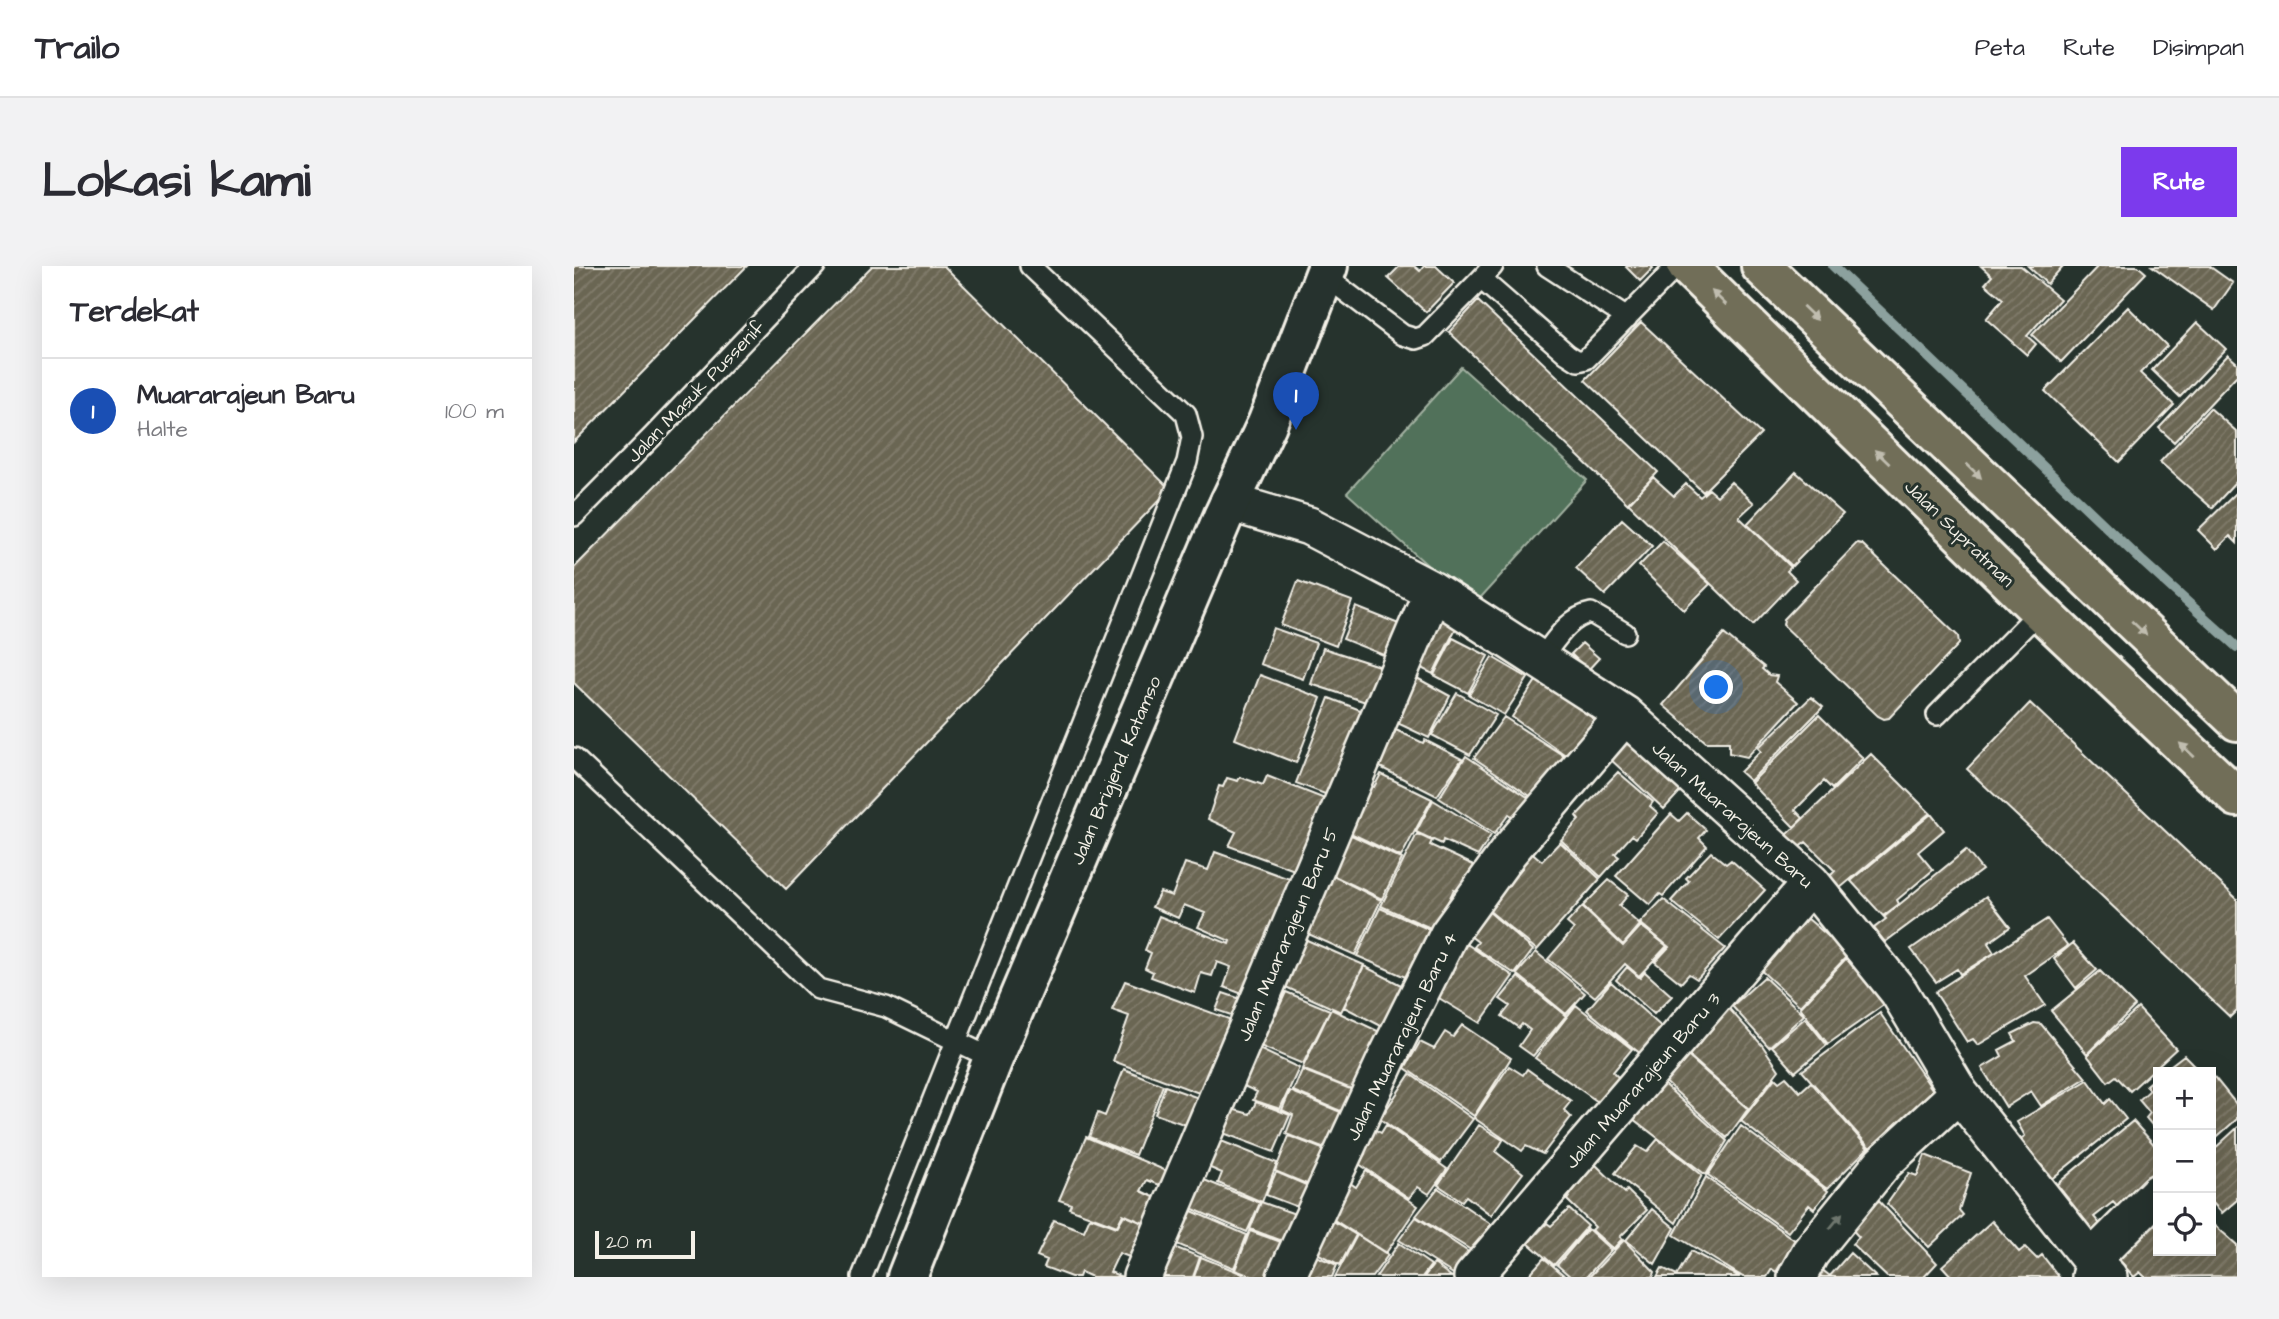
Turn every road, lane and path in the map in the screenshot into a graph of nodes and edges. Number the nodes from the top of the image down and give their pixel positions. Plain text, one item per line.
1 (815, 266) edge
2 (1030, 266) edge
3 (1547, 266) edge
4 (1678, 266) edge
5 (1687, 266) edge
6 (1761, 266) edge
7 (1326, 271) edge
8 (1487, 273) edge
9 (1627, 318) junction
10 (1229, 502) junction
11 (574, 516) edge
12 (1433, 591) junction
13 (2040, 611) junction
14 (1625, 634) dead end
15 (1540, 660) junction
16 (1625, 715) junction
17 (1937, 715) dead end
18 (2237, 721) edge
19 (574, 758) edge
20 (2237, 797) edge
21 (1811, 883) junction
22 (956, 1041) junction
23 (993, 1059) junction
24 (1959, 1093) junction
25 (2153, 1198) edge
26 (2098, 1273) edge
27 (862, 1277) edge
28 (907, 1277) edge
29 (1142, 1277) edge
30 (1286, 1277) edge
31 (1473, 1277) edge
32 (1797, 1277) edge

1 - 11 lane, Jalan Masuk Pussenif
2 - 22 lane
3 - 9 lane
4 - 9 lane
13 -> 5 main road, Jalan Supratman
6 -> 18 main road
7 - 8 lane
7 - 10 main road, Jalan Brigjend. Katamso
8 - 9 lane
10 - 12 street, Jalan Muararajeun Baru
10 - 23 main road, Jalan Brigjend. Katamso
12 - 15 street, Jalan Muararajeun Baru
12 - 29 street, Jalan Muararajeun Baru 5
13 - 17 lane
20 -> 13 main road, Jalan Supratman
14 - 15 lane
15 - 16 street, Jalan Muararajeun Baru
16 - 21 street, Jalan Muararajeun Baru
16 - 30 street, Jalan Muararajeun Baru 4
19 - 22 lane
21 - 24 street, Jalan Muararajeun Baru
21 - 31 street, Jalan Muararajeun Baru 3
22 - 23 lane
22 - 27 lane
23 - 28 main road, Jalan Brigjend. Katamso
24 - 26 street, Jalan Muararajeun Baru
32 -> 24 street
25 - 26 street

